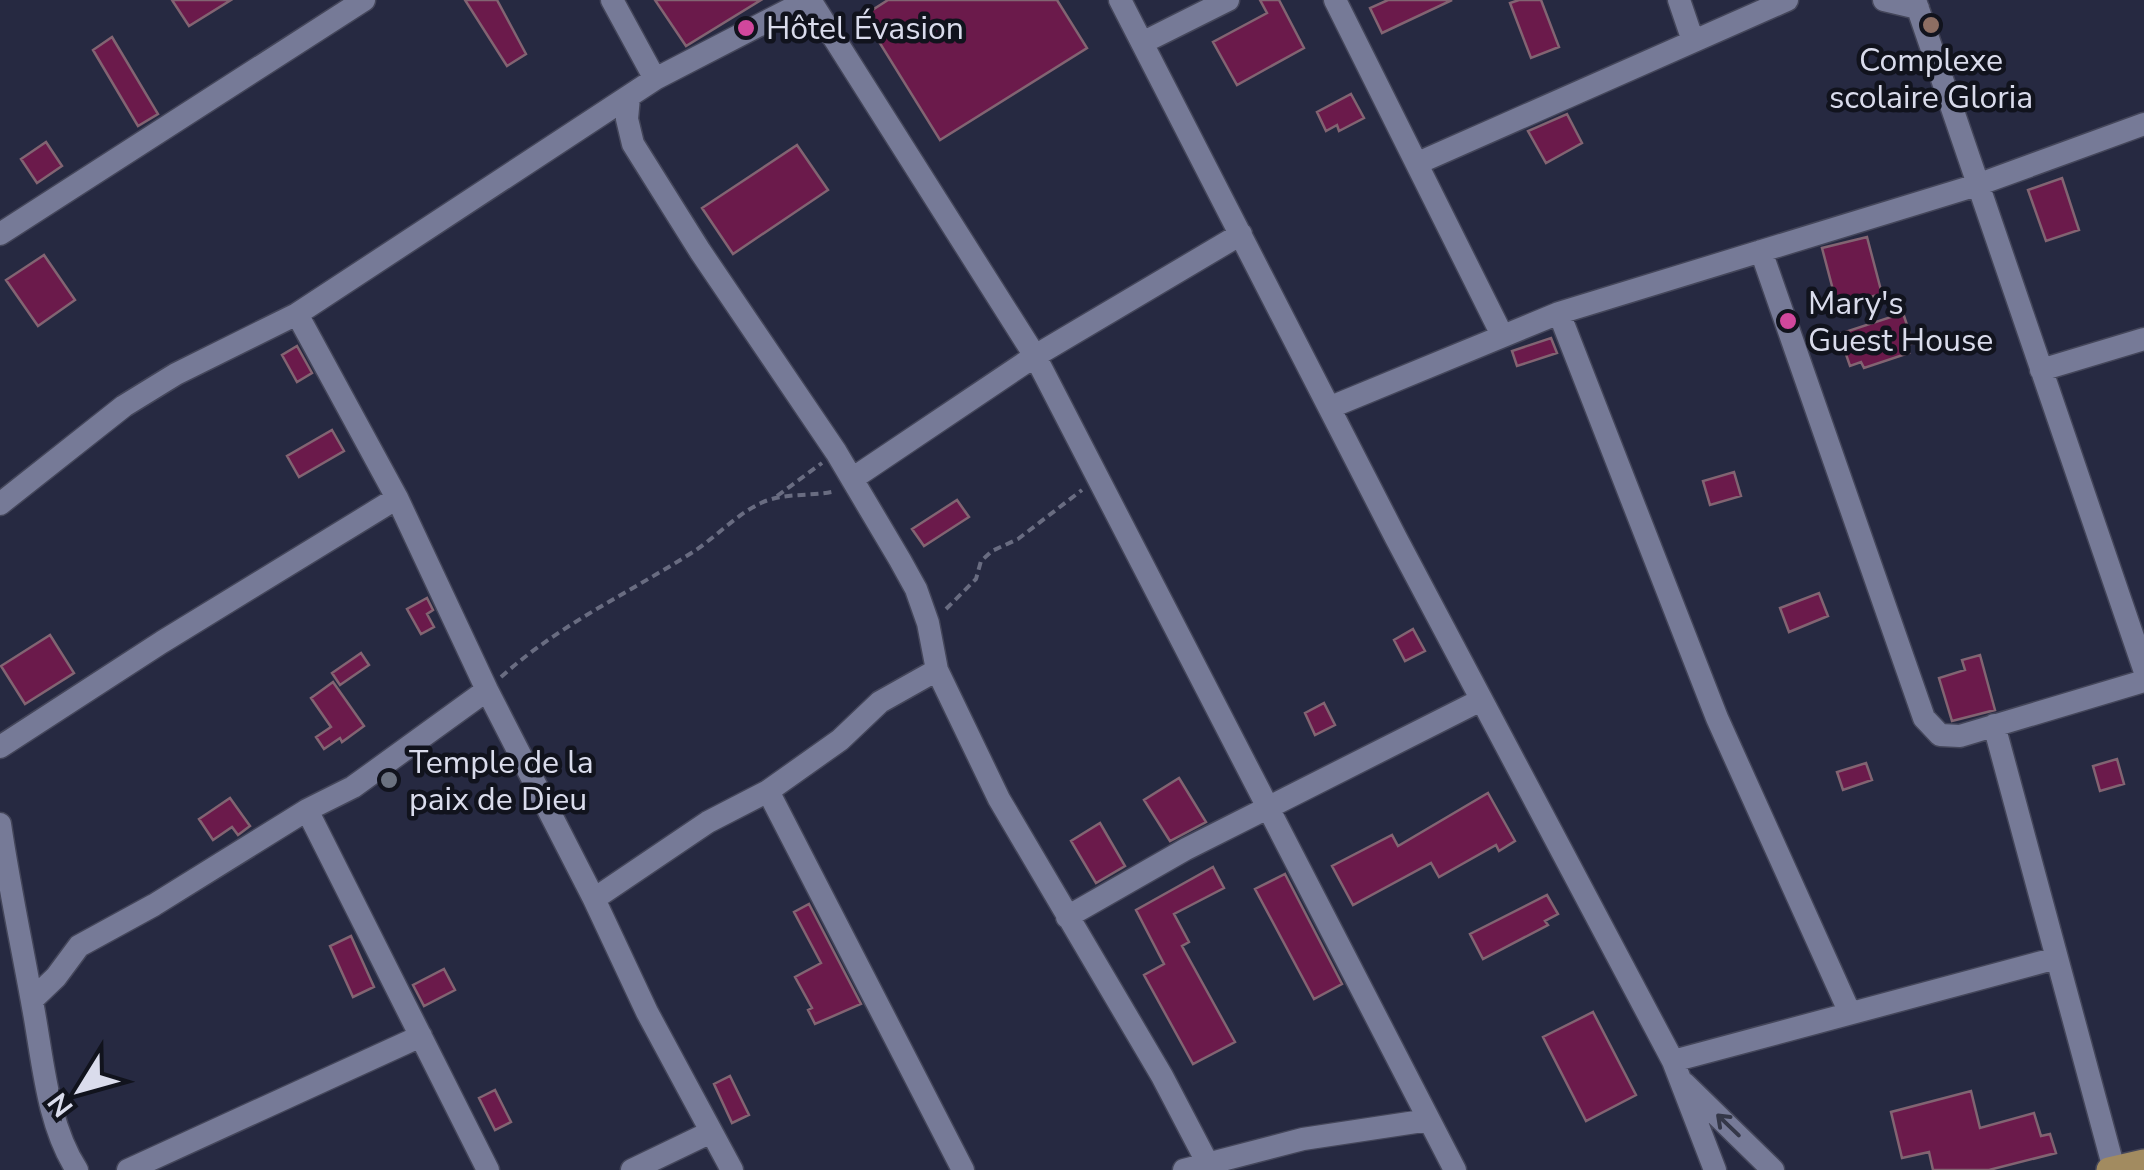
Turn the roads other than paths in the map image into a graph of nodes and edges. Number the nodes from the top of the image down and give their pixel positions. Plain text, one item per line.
1 (364, 0) edge
2 (612, 0) edge
3 (809, 0) edge
4 (1120, 0) edge
5 (1228, 0) edge
6 (1335, 0) edge
7 (1680, 0) edge
8 (1786, 0) edge
9 (1884, 0) edge
10 (1916, 4) edge
11 (1693, 41) junction
12 (1142, 43) junction
13 (655, 79) junction
14 (628, 97) junction
15 (2144, 124) edge
16 (1418, 163) junction
17 (1978, 184) junction
18 (0, 234) edge
19 (1241, 234) junction
20 (1761, 250) junction
21 (1559, 313) junction
22 (297, 314) junction
23 (1502, 334) junction
24 (2144, 339) edge
25 (1035, 356) junction
26 (2041, 370) junction
27 (1331, 407) junction
28 (852, 478) junction
29 (397, 498) junction
30 (0, 504) edge
31 (2144, 668) edge
32 (936, 670) junction
33 (2144, 681) edge
34 (487, 690) junction
35 (1481, 700) junction
36 (1994, 726) junction
37 (0, 747) edge
38 (768, 791) junction
39 (1270, 808) junction
40 (307, 810) junction
41 (0, 824) edge
42 (594, 899) junction
43 (1067, 917) junction
44 (2056, 958) junction
45 (32, 1000) junction
46 (1850, 1011) junction
47 (421, 1036) junction
48 (1678, 1071) junction
49 (1429, 1120) junction
50 (711, 1132) junction
51 (2144, 1162) edge
52 (1208, 1164) junction
53 (78, 1170) edge
54 (128, 1170) edge
55 (488, 1170) edge
56 (632, 1170) edge
57 (732, 1170) edge
58 (963, 1170) edge
59 (1184, 1170) edge
60 (1456, 1170) edge
61 (1715, 1170) edge
62 (1773, 1170) edge
63 (2112, 1170) edge

1 - 18 street
2 - 13 street
3 - 13 street
3 - 25 street
4 - 12 street
5 - 12 street
6 - 16 street
7 - 11 street
8 - 11 street
9 - 10 street
10 - 17 street
11 - 16 street
12 - 19 street
13 - 14 street
14 - 22 street
14 - 28 street
15 - 17 street
16 - 23 street
17 - 20 street
17 - 26 street
19 - 25 street
19 - 27 street
20 - 21 street
20 - 36 street
21 - 23 street
21 - 46 street
22 - 29 street
22 - 30 street
23 - 27 street
24 - 26 street
25 - 28 street
25 - 39 street
26 - 31 street
27 - 35 street
28 - 32 street
29 - 34 street
29 - 37 street
32 - 38 street
32 - 43 street
33 - 36 street
34 - 40 street
34 - 42 street
35 - 39 street
35 - 48 street
36 - 44 street
38 - 42 street
38 - 58 street
39 - 43 street
39 - 49 street
40 - 45 street
40 - 47 street
41 - 45 street
42 - 50 street
43 - 52 street
44 - 46 street
44 - 63 street
45 - 53 street
46 - 48 street
47 - 54 street
47 - 55 street
48 - 61 street
62 -> 48 street
49 - 52 street
49 - 60 street
50 - 56 street
50 - 57 street
51 - 63 main road
52 - 59 street

